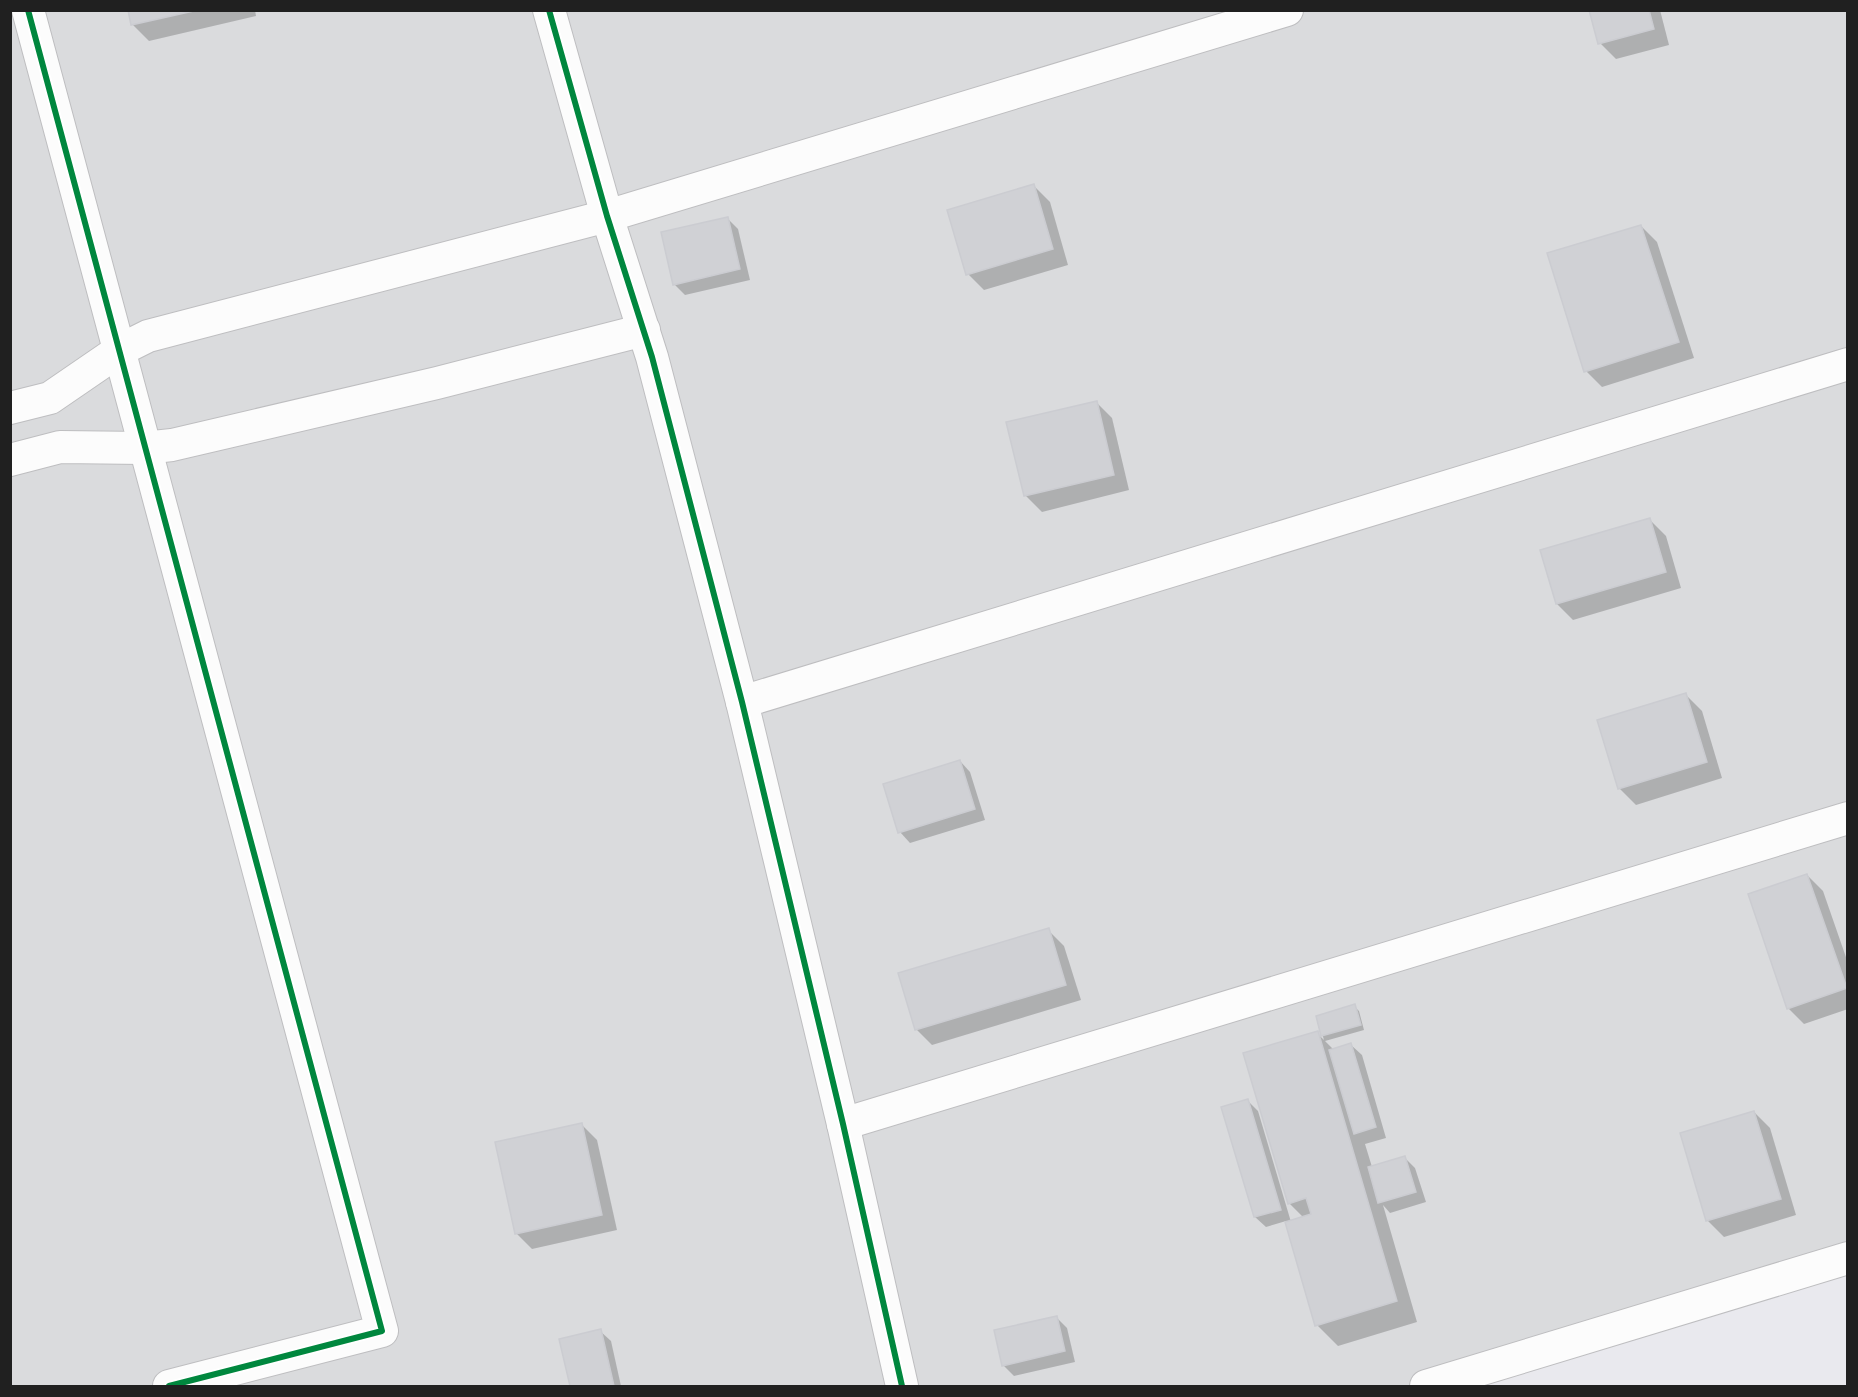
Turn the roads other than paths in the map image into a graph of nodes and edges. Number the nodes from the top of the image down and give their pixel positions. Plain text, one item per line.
1 (28, 10) edge
2 (549, 10) edge
3 (1287, 10) edge
4 (607, 216) junction
5 (644, 330) junction
6 (120, 350) junction
7 (1848, 364) edge
8 (10, 408) edge
9 (144, 448) junction
10 (10, 460) edge
11 (742, 702) junction
12 (1848, 818) edge
13 (843, 1124) junction
14 (1848, 1258) edge
15 (169, 1386) edge
16 (902, 1386) edge
17 (1426, 1386) edge

1 - 6 street
2 - 4 street
3 - 4 street
4 - 5 street
4 - 6 street
5 - 9 street
5 - 11 street
6 - 8 street
6 - 9 street
7 - 11 street
9 - 10 street
9 - 15 street
11 - 13 street
12 - 13 street
13 - 16 street
14 - 17 street

